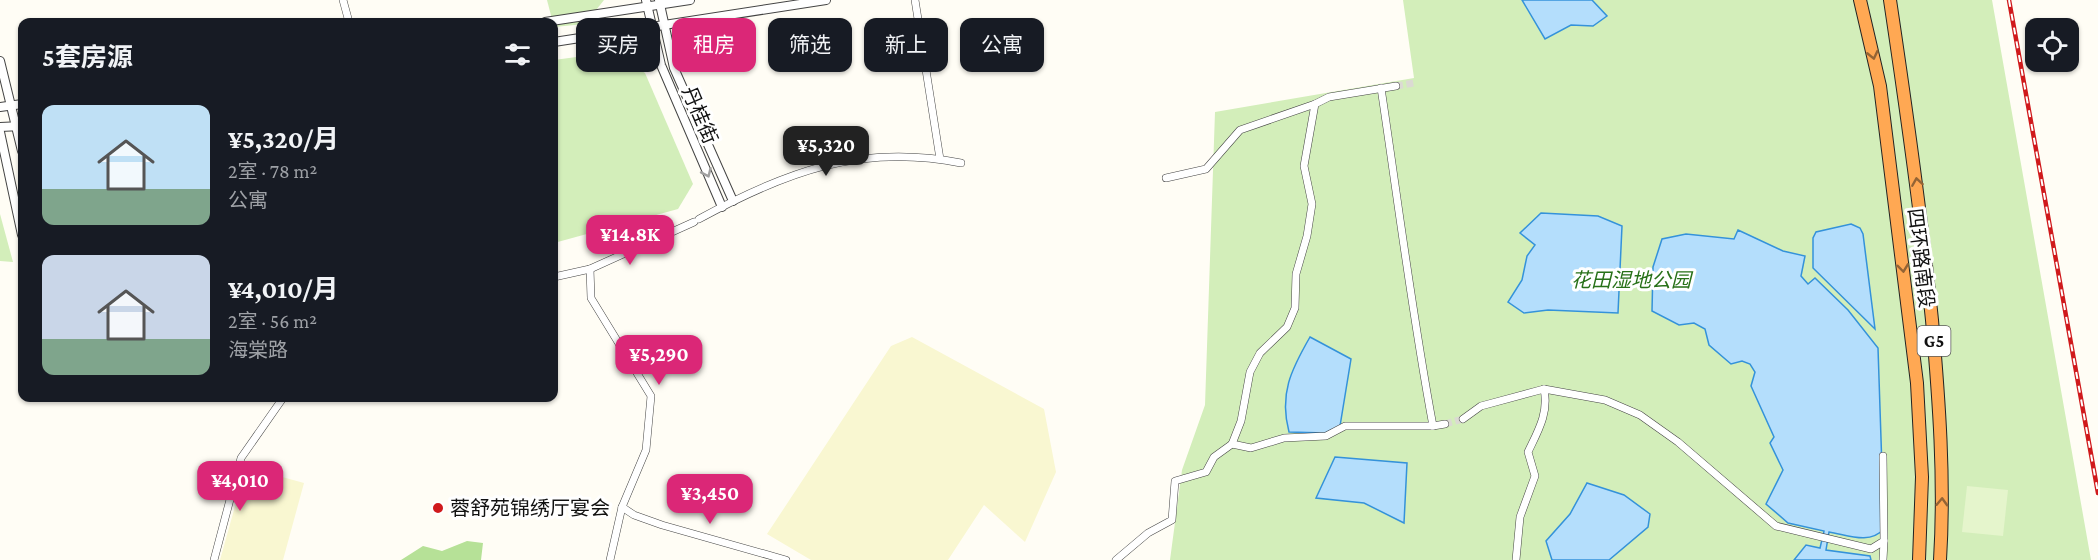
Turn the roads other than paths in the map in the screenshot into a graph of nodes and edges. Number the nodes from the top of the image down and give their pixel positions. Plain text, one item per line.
1 (343, 0) edge
2 (690, 0) edge
3 (826, 0) edge
4 (915, 0) edge
5 (1860, 0) edge
6 (1890, 0) edge
7 (659, 2) edge
8 (647, 3) edge
9 (348, 18) edge
10 (649, 18) edge
11 (558, 20) edge
12 (660, 25) edge
13 (663, 25) junction
14 (576, 39) edge
15 (558, 41) edge
16 (0, 61) edge
17 (660, 62) edge
18 (1396, 86) tunnel mouth
19 (1381, 88) junction
20 (1315, 104) junction
21 (18, 105) edge
22 (13, 106) junction
23 (0, 107) edge
24 (18, 123) edge
25 (18, 126) edge
26 (0, 127) edge
27 (0, 132) edge
28 (940, 159) junction
29 (961, 163) dead end
30 (1166, 178) dead end
31 (733, 201) junction
32 (722, 207) junction
33 (18, 216) edge
34 (590, 269) junction
35 (558, 276) edge
36 (1544, 389) junction
37 (280, 402) edge
38 (1463, 419) tunnel mouth
39 (1445, 424) tunnel mouth
40 (1433, 426) junction
41 (1232, 444) junction
42 (1883, 456) dead end
43 (622, 507) junction
44 (1884, 541) junction
45 (1940, 559) edge
46 (214, 560) edge
47 (610, 560) edge
48 (786, 560) edge
49 (1116, 560) edge
50 (1515, 560) edge
51 (1883, 560) edge
52 (1919, 560) edge

1 - 9 street
2 - 7 street
3 - 13 street
4 - 28 street
5 -> 52 highway, 四环路南段 / G5
45 -> 6 highway, 四环路南段 / G5
7 - 8 street
7 - 13 street, 丹桂街
8 - 10 street, 丹桂街
8 - 11 street
12 - 13 street
13 - 31 street, 丹桂街
14 - 15 street
16 - 22 street
17 -> 32 street, 丹桂街
18 - 19 street
19 - 20 street
19 - 40 street
20 - 30 street
20 - 41 street
21 - 22 street
22 - 23 street
22 - 24 street
25 - 26 street
27 - 33 street
28 - 29 street
28 - 31 street
31 - 32 street
32 - 34 street
34 - 35 street
34 - 43 street
36 - 38 street
36 - 44 street
36 - 50 street
37 - 46 street
39 - 40 street
40 - 41 street
41 - 49 street
42 - 44 street
43 - 47 street
43 - 48 street
44 - 51 street

